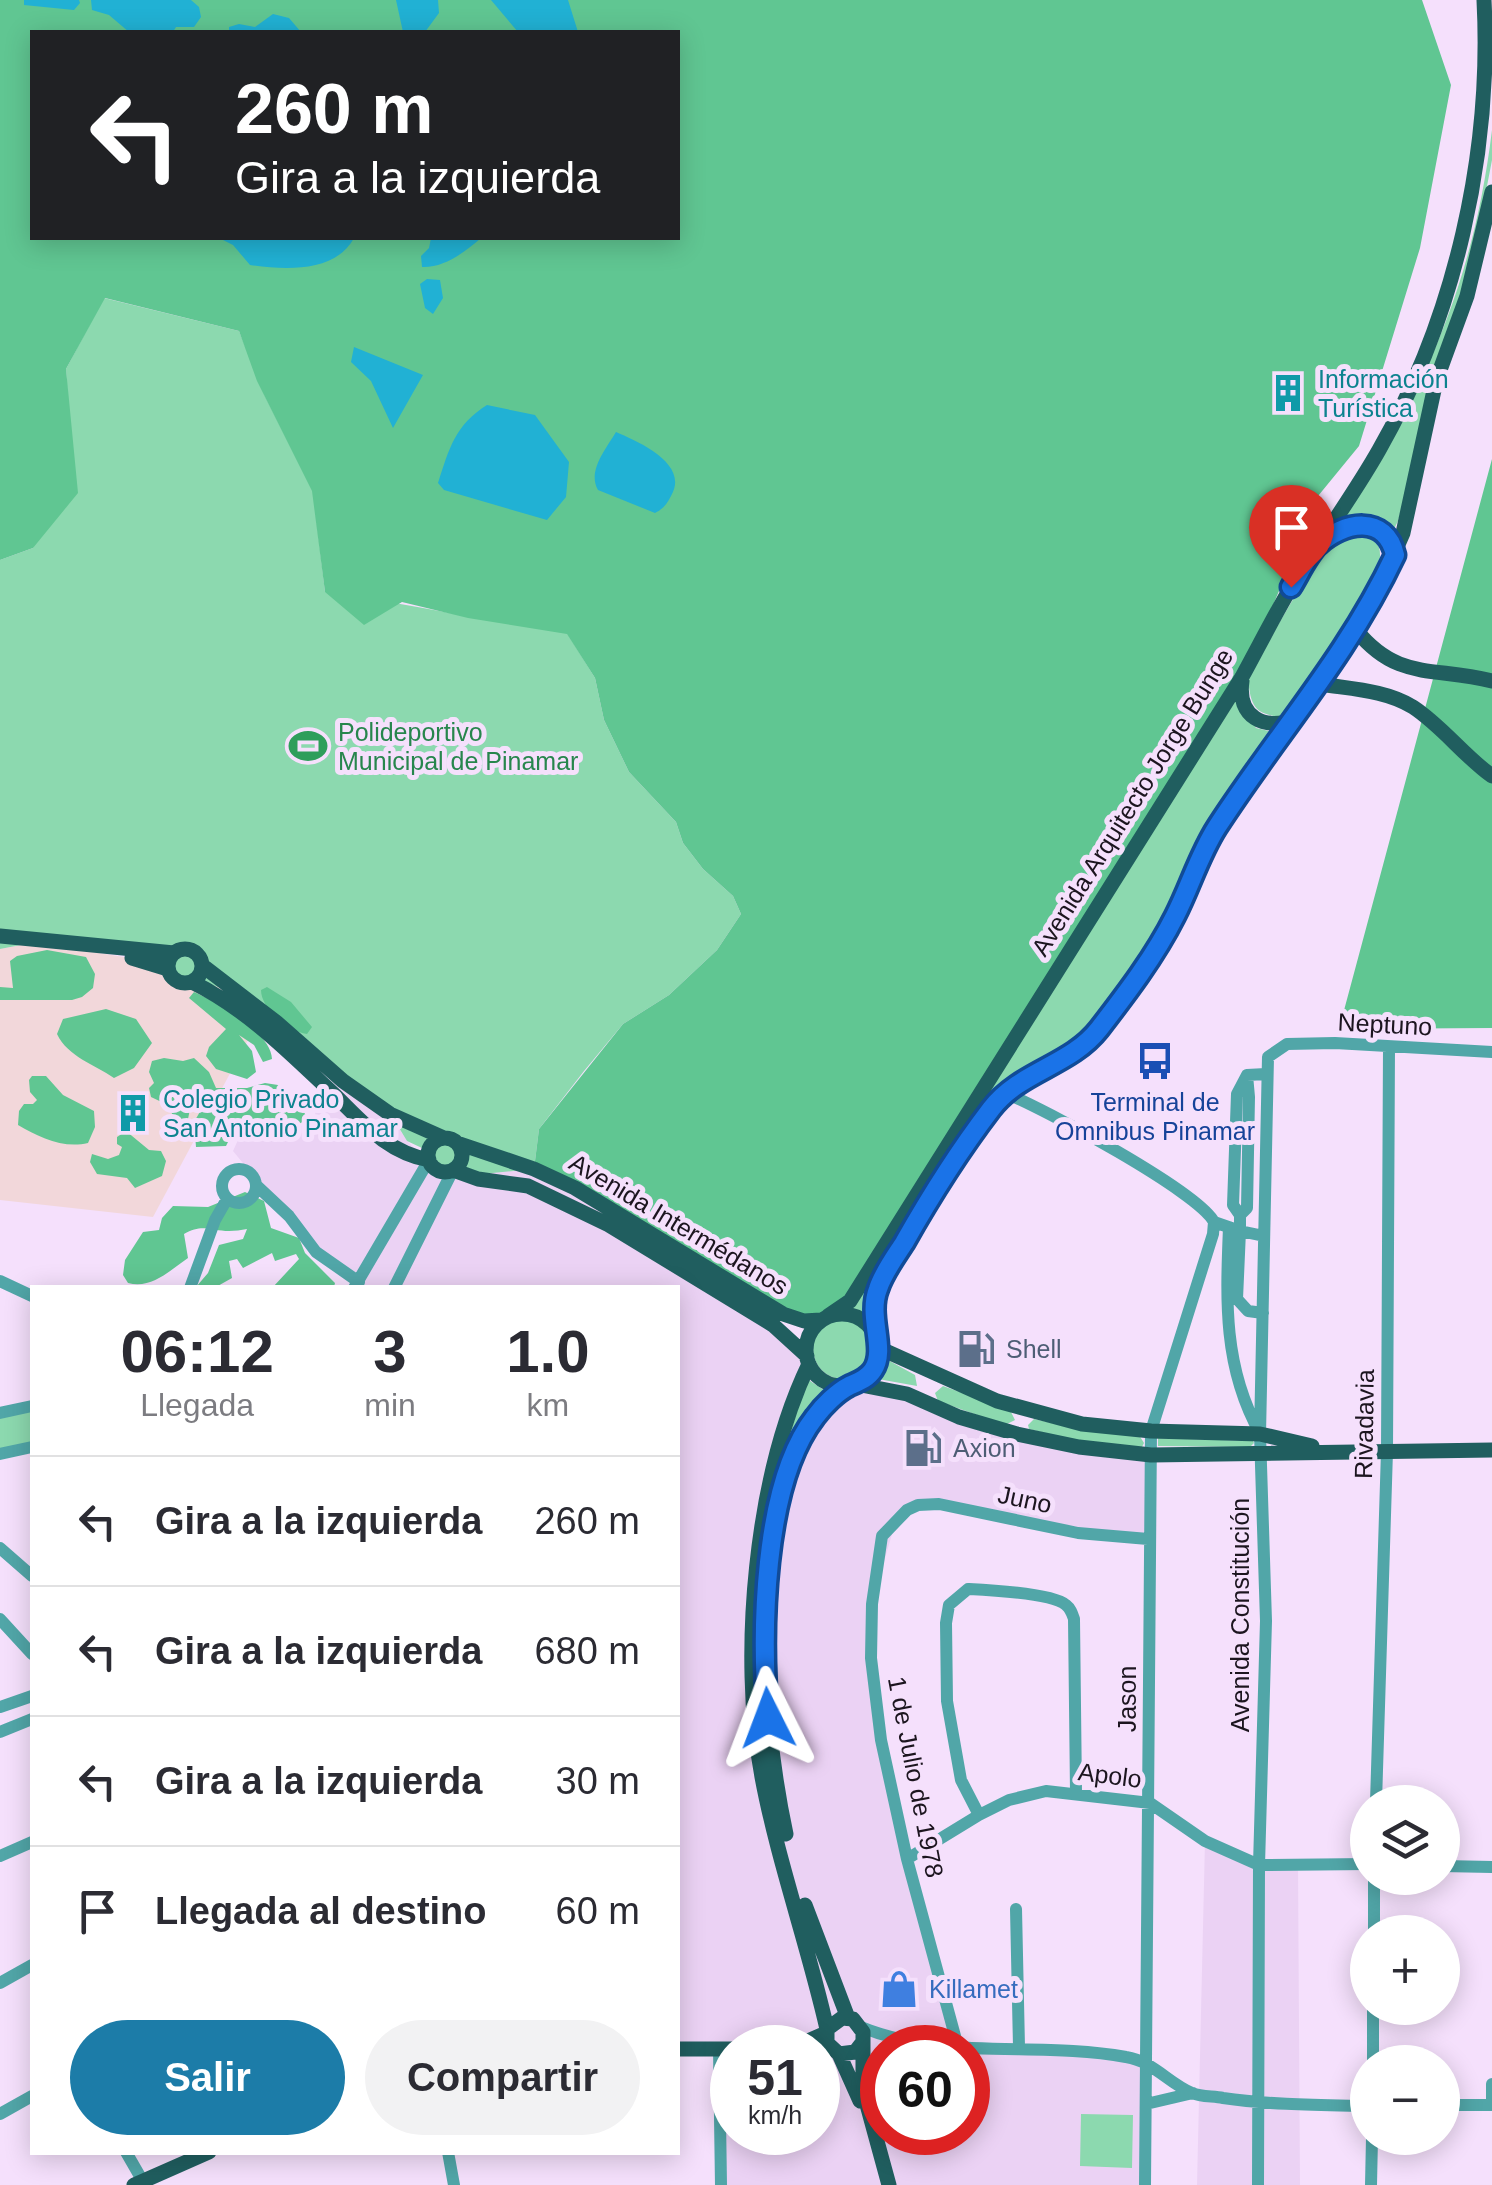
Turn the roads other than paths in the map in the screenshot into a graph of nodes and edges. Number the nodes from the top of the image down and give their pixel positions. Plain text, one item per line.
1 (1484, 0) edge
2 (1492, 192) edge
3 (1318, 546) junction
4 (1395, 555) junction
5 (1356, 630) junction
6 (1242, 677) junction
7 (1492, 681) edge
8 (1320, 684) junction
9 (1296, 719) junction
10 (1492, 776) edge
11 (0, 936) edge
12 (0, 948) edge
13 (171, 961) junction
14 (202, 966) junction
15 (192, 982) junction
16 (1389, 1047) junction
17 (1277, 1049) joint
18 (1492, 1052) edge
19 (1266, 1074) junction
20 (1005, 1092) junction
21 (450, 1140) junction
22 (430, 1160) junction
23 (452, 1170) junction
24 (257, 1186) junction
25 (227, 1199) junction
26 (1214, 1222) junction
27 (1234, 1229) junction
28 (1264, 1236) junction
29 (0, 1281) edge
30 (191, 1285) edge
31 (357, 1285) edge
32 (395, 1285) edge
33 (30, 1295) edge
34 (1263, 1313) junction
35 (825, 1318) junction
36 (874, 1331) junction
37 (879, 1348) junction
38 (808, 1360) junction
39 (930, 1373) junction
40 (853, 1385) junction
41 (920, 1399) junction
42 (30, 1406) edge
43 (1024, 1409) junction
44 (0, 1413) edge
45 (1151, 1432) junction
46 (1017, 1434) junction
47 (1260, 1434) junction
48 (30, 1446) edge
49 (1492, 1450) edge
50 (1330, 1451) junction
51 (1387, 1452) junction
52 (0, 1454) edge
53 (1151, 1454) junction
54 (1260, 1454) junction
55 (897, 1517) joint
56 (1148, 1540) junction
57 (0, 1548) edge
58 (30, 1574) edge
59 (0, 1619) edge
60 (30, 1652) edge
61 (30, 1697) edge
62 (0, 1707) edge
63 (30, 1720) edge
64 (0, 1732) edge
65 (1377, 1785) edge
66 (1076, 1792) junction
67 (1150, 1802) junction
68 (979, 1814) junction
69 (30, 1843) edge
70 (0, 1856) edge
71 (907, 1859) junction
72 (1259, 1864) junction
73 (1350, 1864) edge
74 (1460, 1866) edge
75 (1492, 1866) edge
76 (1016, 1909) dead end
77 (30, 1966) edge
78 (0, 1983) edge
79 (825, 2025) edge
80 (832, 2025) edge
81 (952, 2025) edge
82 (857, 2029) junction
83 (860, 2030) edge
84 (990, 2047) edge
85 (1020, 2047) junction
86 (680, 2049) edge
87 (710, 2049) edge
88 (840, 2051) edge
89 (860, 2060) edge
90 (1146, 2062) junction
91 (840, 2069) edge
92 (1492, 2084) edge
93 (1193, 2093) junction
94 (30, 2097) edge
95 (1260, 2103) junction
96 (1146, 2104) junction
97 (860, 2106) edge
98 (1350, 2106) edge
99 (1460, 2106) edge
100 (1492, 2106) edge
101 (0, 2114) edge
102 (127, 2155) edge
103 (202, 2155) edge
104 (449, 2155) edge
105 (722, 2155) edge
106 (880, 2155) edge
107 (1372, 2155) edge
108 (141, 2183) edge
109 (454, 2185) edge
110 (721, 2185) edge
111 (889, 2185) edge
112 (1145, 2185) edge
113 (1258, 2185) edge
114 (1371, 2185) edge

1 - 3 main road, Avenida Arquitecto Jorge Bunge
2 - 4 main road
3 - 4 main road
3 - 6 main road, Avenida Arquitecto Jorge Bunge
4 - 5 main road
5 - 7 main road
5 - 8 main road
6 - 9 main road
6 - 35 main road, Avenida Arquitecto Jorge Bunge
8 - 9 main road
8 - 10 main road
9 - 20 main road
11 - 13 main road
12 - 13 main road
13 - 14 main road
13 - 15 main road
14 - 15 main road
14 - 21 main road, Avenida Intermédanos
15 - 22 main road
16 - 17 street, Neptuno
16 - 18 street, Neptuno
16 - 51 street, Rivadavia
17 - 19 street, Avenida Constitución
19 - 27 street
19 - 28 street, Avenida Constitución
20 - 26 street
20 - 36 main road
21 - 22 main road
21 - 23 main road
21 - 35 main road, Avenida Intermédanos
22 - 23 main road
22 - 31 street
23 - 32 street
23 - 38 main road
24 - 25 street
24 - 25 street
24 - 31 street
25 - 30 street
26 - 27 street
26 - 45 street, Jason
27 - 28 street
27 - 34 street
27 - 47 street
28 - 34 street, Avenida Constitución
29 - 33 street
34 - 47 street, Avenida Constitución
35 - 36 main road
35 - 38 main road
36 - 37 main road
37 - 39 main road
37 - 40 main road
38 - 40 main road
38 - 79 main road
39 - 41 main road
39 - 43 main road
40 - 41 main road
40 - 82 main road
41 - 46 main road
42 - 44 street
43 - 45 main road
43 - 46 main road
45 - 47 main road
45 - 53 street, Jason
46 - 53 main road
47 - 50 main road
47 - 54 street, Avenida Constitución
48 - 52 street
49 - 51 main road
50 - 51 main road
50 - 54 main road
51 - 65 street, Rivadavia
53 - 54 main road
53 - 56 street, Jason
54 - 72 street, Avenida Constitución
55 - 56 street, Juno
55 - 71 street, 1 de Julio de 1978
56 - 67 street, Jason
57 - 58 street
59 - 60 street
61 - 62 street
63 - 64 street
66 - 67 street, Apolo
66 - 68 street, Apolo
66 - 68 street
67 - 72 street, Apolo
67 - 90 street, Jason
68 - 71 street, Apolo
69 - 70 street
71 - 81 street, 1 de Julio de 1978
72 - 73 street, Apolo
72 - 95 street, Avenida Constitución
74 - 75 street
76 - 85 street
77 - 78 street
80 - 82 main road
82 - 83 street
82 - 88 main road
82 - 89 main road
84 - 85 street
85 - 90 street
86 - 87 main road
90 - 93 street
90 - 96 street, Jason
91 - 97 main road
92 - 100 street
93 - 95 street
93 - 96 street
94 - 101 street
95 - 98 street
95 - 113 street, Avenida Constitución
96 - 112 street, Jason
99 - 100 street
102 - 108 street
103 - 108 main road
104 - 109 street
105 - 110 street
106 - 111 main road
107 - 114 street

